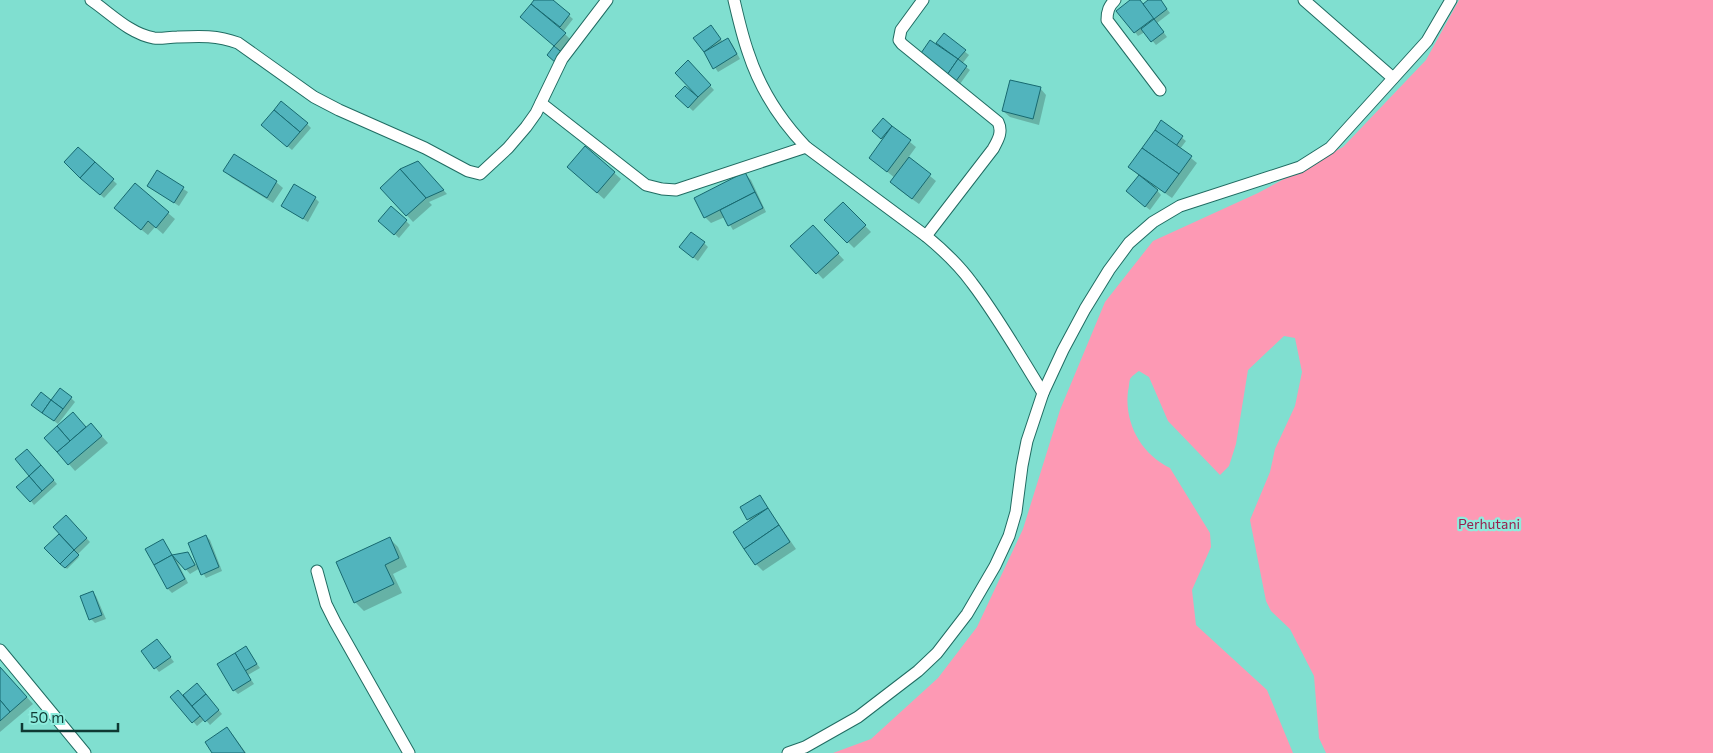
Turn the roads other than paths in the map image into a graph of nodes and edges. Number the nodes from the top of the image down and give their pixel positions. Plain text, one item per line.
1 (91, 0) edge
2 (607, 0) edge
3 (734, 0) edge
4 (923, 0) edge
5 (1115, 0) edge
6 (1304, 0) edge
7 (1451, 0) edge
8 (1393, 78) junction
9 (1160, 90) dead end
10 (541, 103) junction
11 (806, 147) junction
12 (926, 236) junction
13 (1043, 392) junction
14 (317, 571) dead end
15 (0, 650) edge
16 (85, 753) edge
17 (409, 753) edge
18 (788, 753) edge

1 - 10 street
2 - 10 street
3 - 11 street
4 - 12 street
5 - 9 street
6 - 8 street
7 - 8 street
8 - 13 street
10 - 11 street
11 - 12 street
12 - 13 street
13 - 18 street
14 - 17 street
15 - 16 street

